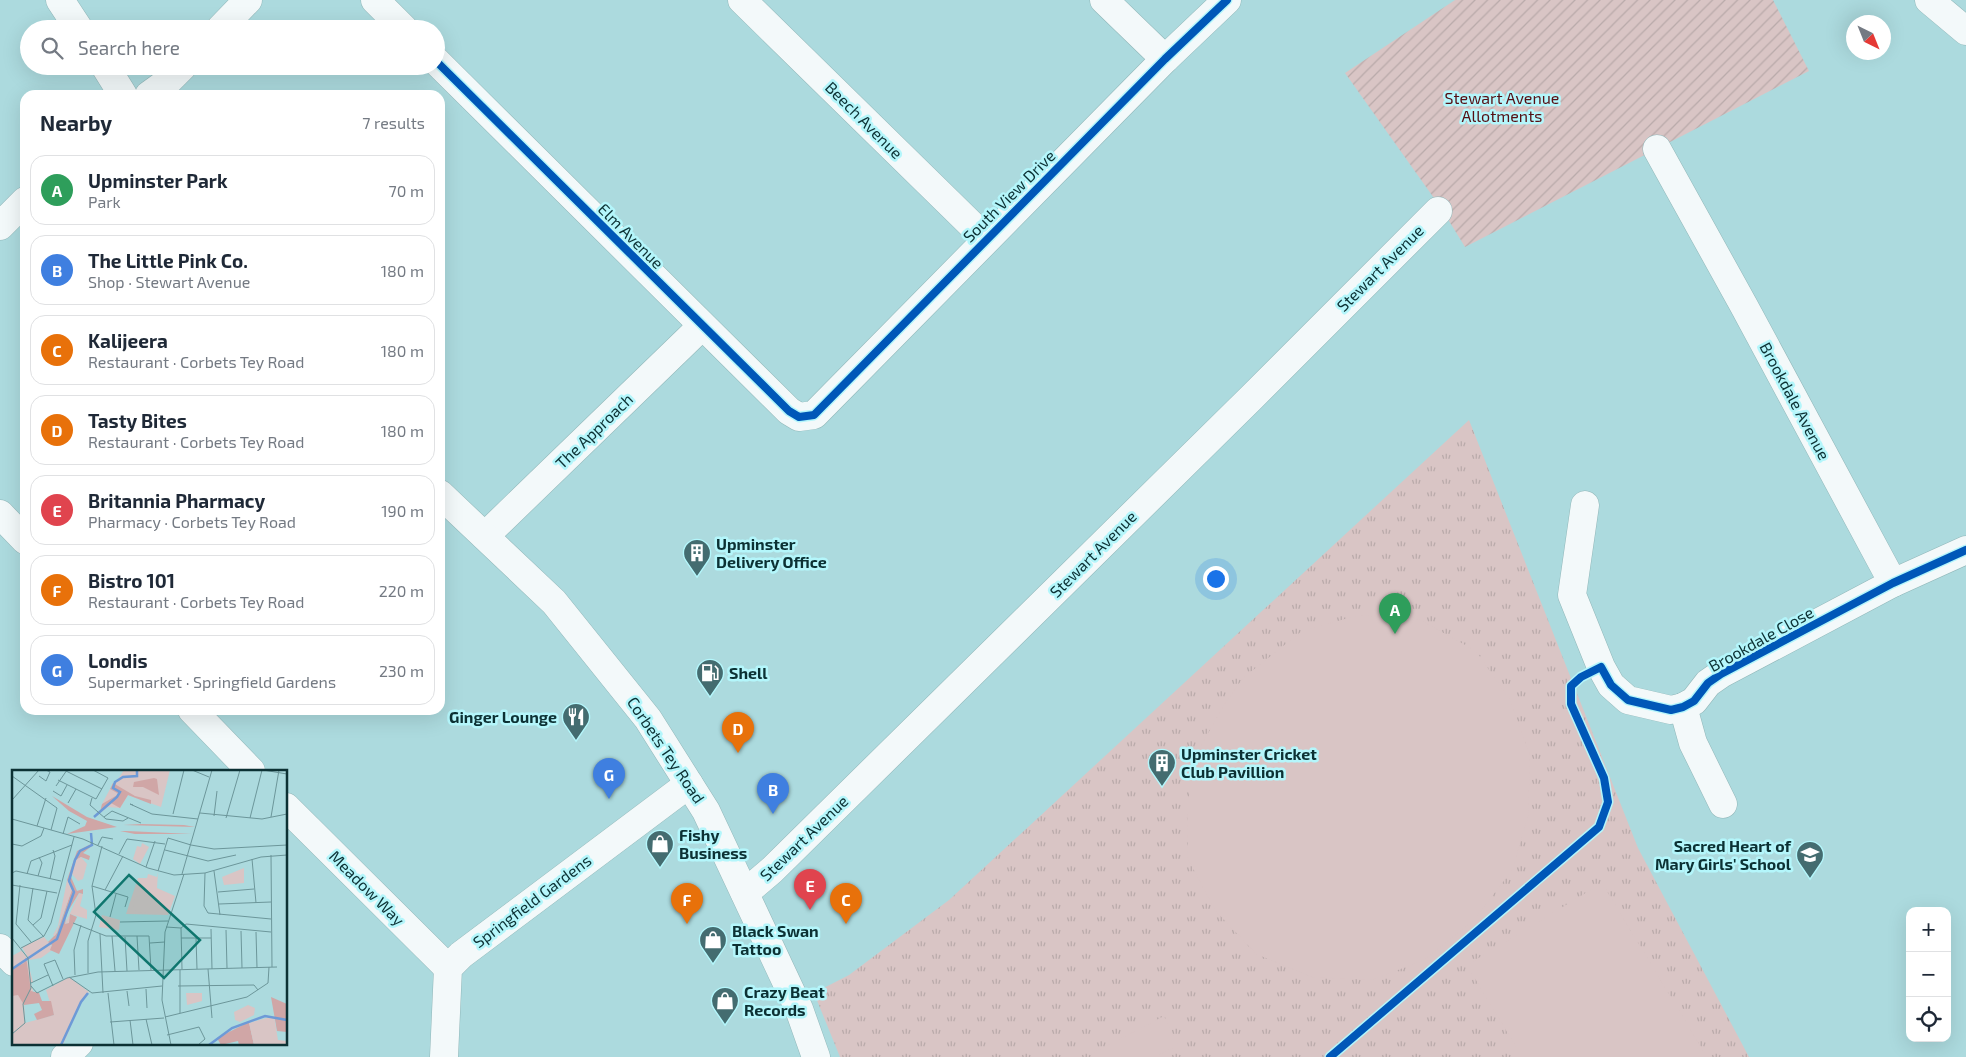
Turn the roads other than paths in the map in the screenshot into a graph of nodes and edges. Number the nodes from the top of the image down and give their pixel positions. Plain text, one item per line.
1 (60, 0) edge
2 (248, 0) edge
3 (375, 0) edge
4 (742, 0) edge
5 (1104, 0) edge
6 (1227, 0) edge
7 (1929, 0) edge
8 (73, 20) edge
9 (229, 20) edge
10 (395, 20) edge
11 (1966, 31) edge
12 (1166, 59) junction
13 (445, 70) edge
14 (110, 75) edge
15 (173, 75) edge
16 (120, 90) edge
17 (156, 90) edge
18 (1657, 149) dead end
19 (20, 207) edge
20 (1438, 211) dead end
21 (0, 226) edge
22 (986, 239) junction
23 (702, 326) junction
24 (814, 415) joint
25 (445, 499) edge
26 (1585, 505) dead end
27 (0, 514) edge
28 (20, 535) edge
29 (485, 536) junction
30 (1966, 550) edge
31 (1893, 583) junction
32 (1683, 707) junction
33 (197, 715) edge
34 (250, 770) edge
35 (690, 784) junction
36 (1723, 804) dead end
37 (292, 824) edge
38 (745, 893) junction
39 (0, 948) edge
40 (12, 960) edge
41 (448, 968) junction
42 (78, 1044) edge
43 (65, 1057) edge
44 (444, 1057) edge
45 (816, 1057) edge

1 - 8 street
2 - 9 street
3 - 10 street
4 - 22 street, Beech Avenue
5 - 12 street
6 - 12 street, South View Drive
7 - 11 street
12 - 22 street, South View Drive
13 - 23 street, Elm Avenue
14 - 16 street
15 - 17 street
18 - 31 street, Brookdale Avenue
19 - 21 street
20 - 38 street, Stewart Avenue
22 - 24 street, South View Drive
23 - 24 street, Elm Avenue
23 - 29 street, The Approach
25 - 29 street, Corbets Tey Road
26 - 32 street
27 - 28 street
29 - 35 street, Corbets Tey Road
30 - 31 street
31 - 32 street, Brookdale Close
32 - 36 street
33 - 34 street
35 - 38 street, Corbets Tey Road
35 - 41 street, Springfield Gardens
37 - 41 street, Meadow Way
38 - 45 street, Corbets Tey Road
39 - 40 street
41 - 44 street
42 - 43 street

